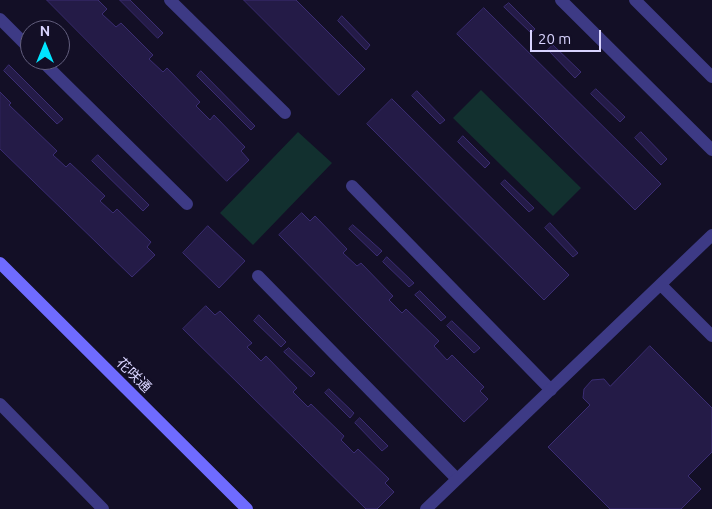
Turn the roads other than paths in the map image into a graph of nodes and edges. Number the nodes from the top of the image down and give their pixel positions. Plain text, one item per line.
1 (170, 0) edge
2 (561, 0) edge
3 (635, 0) edge
4 (0, 19) edge
5 (20, 39) edge
6 (51, 70) edge
7 (712, 78) edge
8 (285, 113) dead end
9 (712, 150) edge
10 (352, 186) dead end
11 (187, 204) dead end
12 (712, 235) edge
13 (0, 262) edge
14 (258, 276) dead end
15 (661, 285) junction
16 (712, 336) edge
17 (551, 390) junction
18 (0, 404) edge
19 (457, 480) junction
20 (103, 509) edge
21 (247, 509) edge
22 (426, 509) edge

1 - 8 street
2 - 9 street
3 - 7 street
4 - 5 street
6 - 11 street
10 - 17 street
12 - 15 street
13 - 21 street, 花咲通
14 - 19 street
15 - 16 street
15 - 17 street
17 - 19 street
18 - 20 street
19 - 22 street

